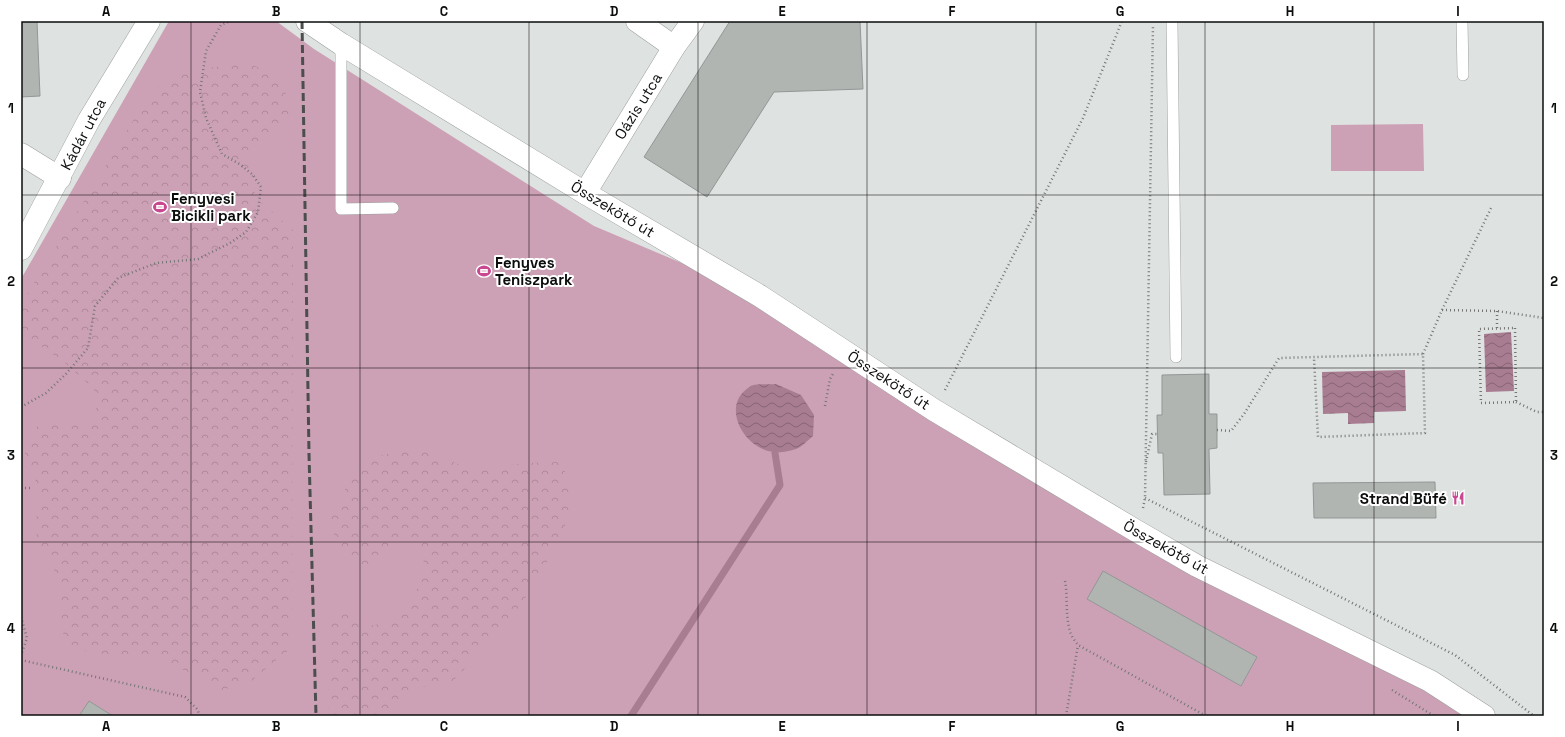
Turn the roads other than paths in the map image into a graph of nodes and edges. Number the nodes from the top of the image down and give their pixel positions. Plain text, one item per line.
1 (150, 21) edge
2 (307, 21) edge
3 (637, 21) edge
4 (693, 21) edge
5 (1172, 21) edge
6 (1462, 21) edge
7 (341, 44) junction
8 (674, 47) junction
9 (1463, 75) dead end
10 (21, 154) edge
11 (60, 178) junction
12 (585, 193) junction
13 (393, 208) dead end
14 (21, 249) edge
15 (1176, 357) dead end
16 (1484, 716) edge

1 - 11 street, Kádár utca
2 - 7 street, Összekötő út
3 - 8 street
4 - 8 street, Oázis utca
5 - 15 lane
6 - 9 lane
7 - 12 street, Összekötő út
7 - 13 lane
8 - 12 street, Oázis utca
10 - 11 street
11 - 14 street, Kádár utca
12 - 16 street, Összekötő út

